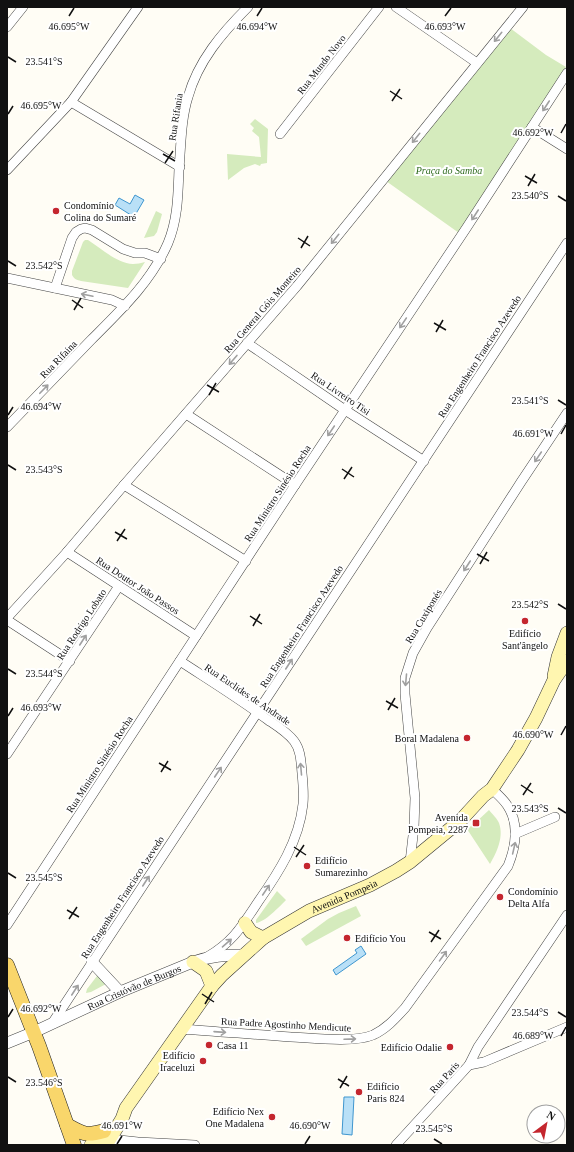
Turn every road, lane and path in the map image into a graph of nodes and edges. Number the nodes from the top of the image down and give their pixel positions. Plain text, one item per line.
1 (23, 7) edge
2 (138, 7) edge
3 (248, 7) edge
4 (380, 7) edge
5 (396, 7) edge
6 (523, 7) edge
7 (7, 27) edge
8 (477, 63) junction
9 (567, 73) edge
10 (71, 102) junction
11 (532, 127) junction
12 (280, 134) dead end
13 (567, 149) edge
14 (180, 167) junction
15 (7, 170) edge
16 (567, 243) edge
17 (160, 259) junction
18 (7, 278) edge
19 (55, 288) junction
20 (125, 306) junction
21 (247, 343) junction
22 (345, 410) junction
23 (567, 413) edge
24 (186, 414) junction
25 (7, 427) edge
26 (424, 461) junction
27 (124, 485) junction
28 (295, 485) junction
29 (67, 552) junction
30 (246, 561) junction
31 (119, 586) junction
32 (7, 619) edge
33 (567, 633) edge
34 (196, 636) junction
35 (70, 661) junction
36 (180, 661) junction
37 (567, 661) edge
38 (554, 680) junction
39 (258, 712) junction
40 (7, 754) edge
41 (492, 789) junction
42 (555, 818) dead end
43 (516, 834) junction
44 (410, 862) junction
45 (567, 916) edge
46 (244, 923) junction
47 (7, 925) edge
48 (263, 938) junction
49 (244, 955) junction
50 (200, 960) junction
51 (92, 962) junction
52 (7, 965) edge
53 (212, 986) junction
54 (120, 992) junction
55 (53, 1022) junction
56 (567, 1027) edge
57 (182, 1029) junction
58 (34, 1032) junction
59 (7, 1043) edge
60 (469, 1065) junction
61 (67, 1125) junction
62 (107, 1139) edge
63 (74, 1145) edge
64 (91, 1145) edge
65 (195, 1145) edge
66 (396, 1145) edge

1 - 7 street
2 - 10 street
3 - 14 street, Rua Rifania
4 - 12 street, Rua Mundo Novo
5 - 8 street
6 -> 8 street, Rua General Góis Monteiro
8 -> 21 street, Rua General Góis Monteiro
9 -> 11 street, Rua Ministro Sinésio Rocha
10 - 14 street
10 - 15 street
11 - 13 street
11 -> 22 street, Rua Ministro Sinésio Rocha
14 - 17 street, Rua Rifania
16 - 26 street, Rua Engenheiro Francisco Azevedo
17 - 19 street
17 - 20 street, Rua Rifania
18 - 19 street
20 -> 19 street
25 -> 20 street, Rua Rifaina
21 - 22 street, Rua Livreiro Tisi
21 -> 24 street, Rua General Góis Monteiro
22 - 26 street, Rua Livreiro Tisi
22 -> 28 street, Rua Ministro Sinésio Rocha
23 -> 44 street, Rua Cuxiponés
24 - 27 street, Rua General Góis Monteiro
24 - 28 street
39 -> 26 street, Rua Engenheiro Francisco Azevedo
27 - 29 street, Rua General Góis Monteiro
27 - 30 street
28 - 30 street, Rua Ministro Sinésio Rocha
29 - 31 street, Rua Doutor João Passos
29 - 32 street, Rua General Góis Monteiro
30 - 34 street, Rua Ministro Sinésio Rocha
31 - 34 street, Rua Doutor João Passos
35 -> 31 street, Rua Rodrigo Lobato
32 - 35 street
33 - 38 main road
34 - 36 street, Rua Ministro Sinésio Rocha
35 - 40 street, Rua Rodrigo Lobato
36 - 39 street, Rua Euclides de Andrade
36 - 47 street, Rua Ministro Sinésio Rocha
37 - 38 main road
38 - 41 main road, Avenida Pompeia
46 -> 39 street, Rua Euclides de Andrade
51 -> 39 street, Rua Engenheiro Francisco Azevedo
41 - 43 street, Rua Padre Agostinho Mendicute
41 - 44 main road, Avenida Pompeia
42 - 43 street
57 -> 43 street, Rua Padre Agostinho Mendicute
44 - 48 main road, Avenida Pompeia
45 - 60 street
46 - 48 main road
50 -> 46 street, Rua Euclides de Andrade
48 - 49 main road, Avenida Pompeia
49 - 50 street, Rua Cristóvão de Burgos
49 - 53 main road, Avenida Pompeia
50 - 53 main road
50 - 54 street, Rua Cristóvão de Burgos
51 - 54 street
55 -> 51 street, Rua Engenheiro Francisco Azevedo
52 - 58 main road
53 - 57 main road, Avenida Pompeia
54 - 55 street, Rua Cristóvão de Burgos
55 - 58 street, Rua Cristóvão de Burgos
56 - 60 street, Rua Paris
57 - 62 main road, Avenida Pompeia
58 - 59 street, Rua Cristóvão de Burgos
58 - 61 main road
60 - 66 street, Rua Paris
61 - 62 main road
61 - 63 main road
62 - 64 main road, Avenida Pompeia
62 - 65 street

